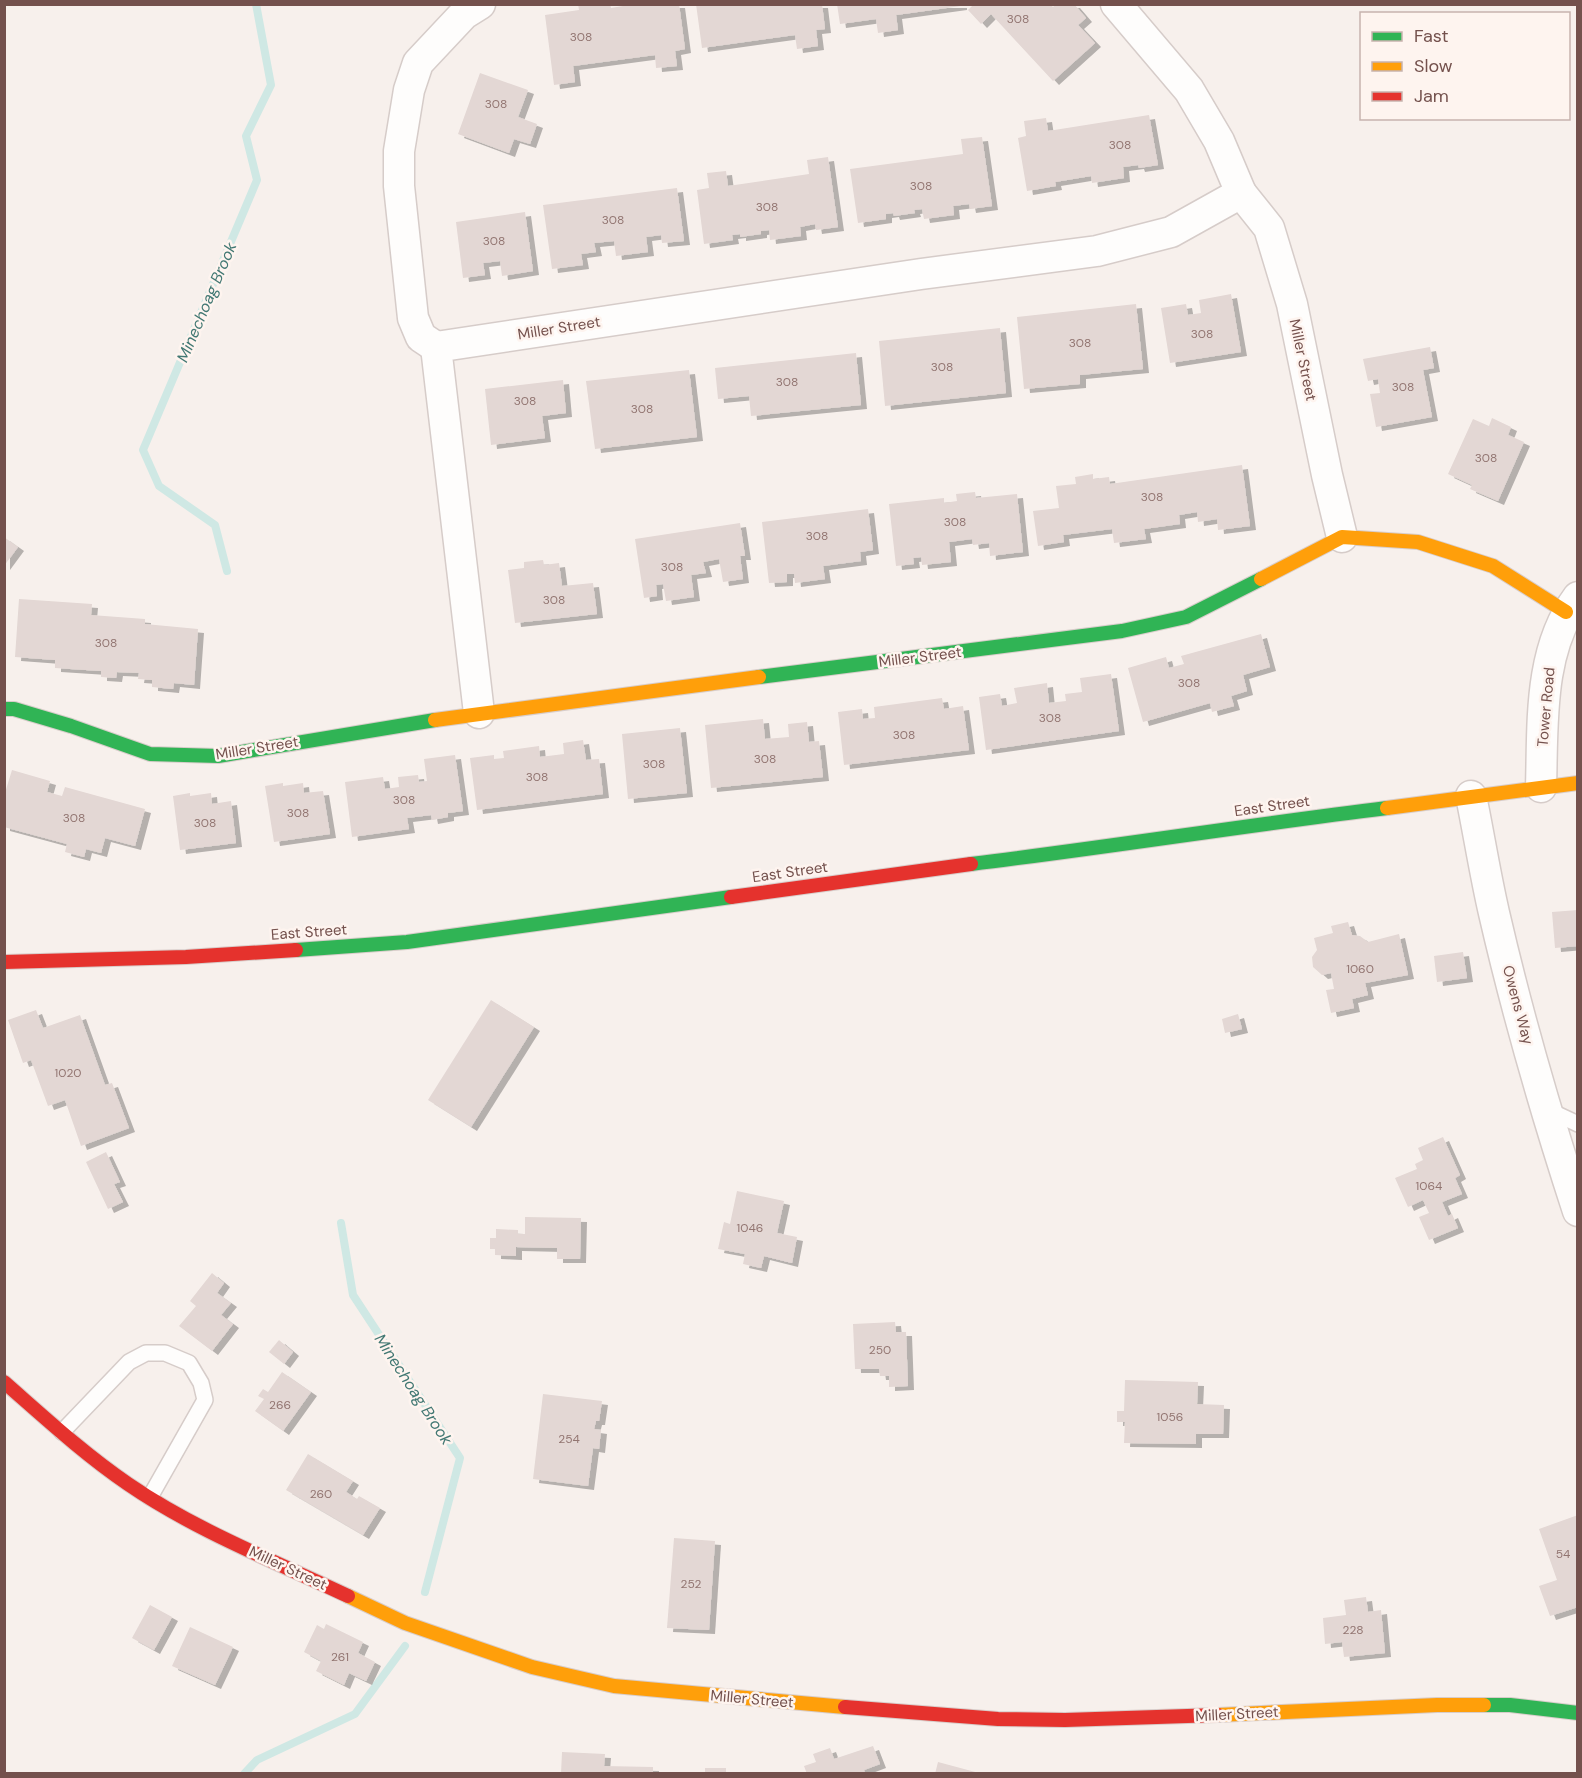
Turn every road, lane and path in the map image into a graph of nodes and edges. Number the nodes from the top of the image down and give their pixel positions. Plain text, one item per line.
1 (480, 4) edge
2 (1116, 4) edge
3 (1241, 193) junction
4 (436, 346) junction
5 (1342, 537) junction
6 (1572, 605) edge
7 (4, 709) edge
8 (479, 713) junction
9 (1578, 783) edge
10 (1541, 788) junction
11 (1471, 796) junction
12 (4, 962) edge
13 (1545, 1108) junction
14 (1578, 1124) edge
15 (1578, 1211) edge
16 (4, 1382) edge
17 (62, 1432) junction
18 (150, 1497) junction
19 (1578, 1713) edge

1 - 4 street
2 - 3 street, Miller Street
3 - 4 street, Miller Street
3 - 5 street, Miller Street
4 - 8 street
5 - 6 street
5 - 8 street, Miller Street
6 - 10 street, Tower Road
7 - 8 street, Miller Street
9 - 10 street, East Street
10 - 11 street, East Street
11 - 12 street, East Street
11 - 13 street, Owens Way
13 - 14 lane
13 - 15 street, Owens Way
16 - 17 street, Miller Street
17 - 18 street, Miller Street
17 - 18 lane
18 - 19 street, Miller Street

